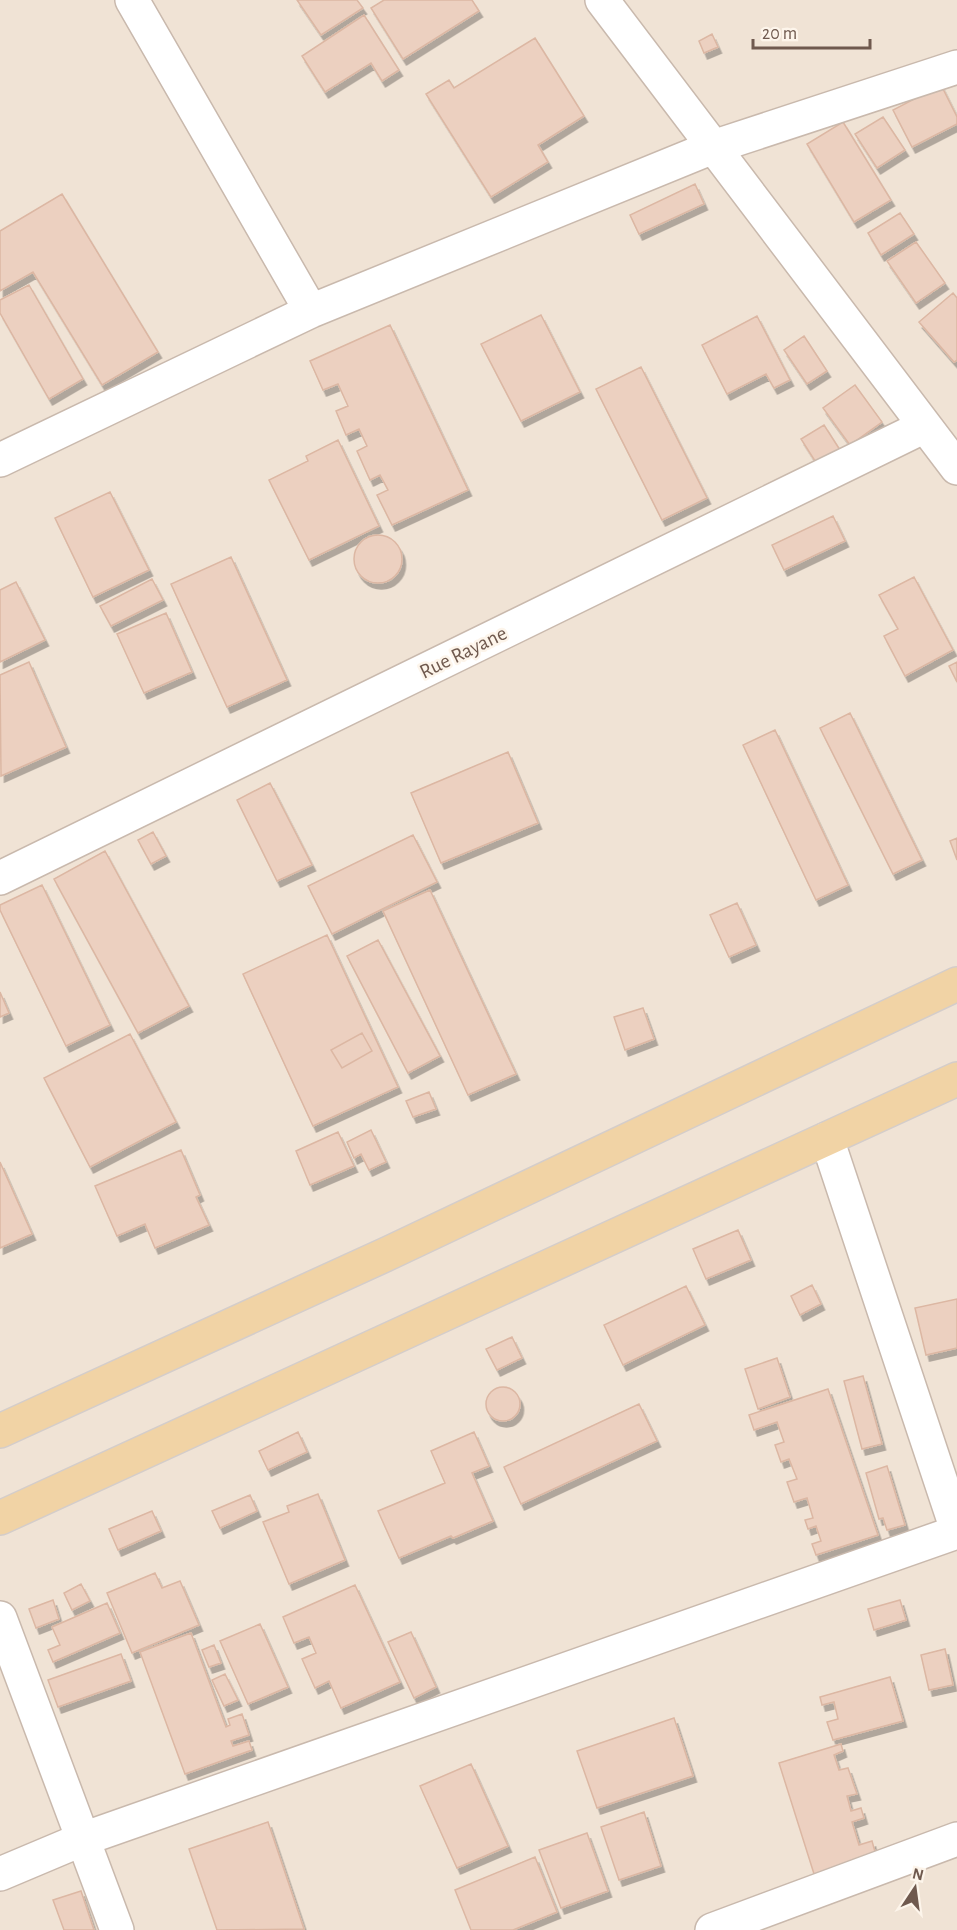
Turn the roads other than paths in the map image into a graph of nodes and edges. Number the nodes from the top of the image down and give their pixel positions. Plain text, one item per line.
1 (132, 0) edge
2 (602, 0) edge
3 (957, 67) edge
4 (713, 147) junction
5 (311, 310) junction
6 (925, 426) junction
7 (0, 460) edge
8 (957, 468) edge
9 (0, 878) edge
10 (957, 984) edge
11 (957, 1079) edge
12 (827, 1139) junction
13 (0, 1431) edge
14 (0, 1518) edge
15 (957, 1531) edge
16 (0, 1618) edge
17 (83, 1839) junction
18 (957, 1839) edge
19 (0, 1875) edge
20 (117, 1930) edge
21 (712, 1930) edge

1 - 5 street
2 - 4 street
3 - 4 street
4 - 5 street
4 - 6 street
5 - 7 street
6 - 8 street
6 - 9 street, Rue Rayane
10 - 13 main road
11 - 12 main road
12 - 14 main road
12 - 15 street
15 - 17 street
16 - 17 street
17 - 19 street
17 - 20 street
18 - 21 street

